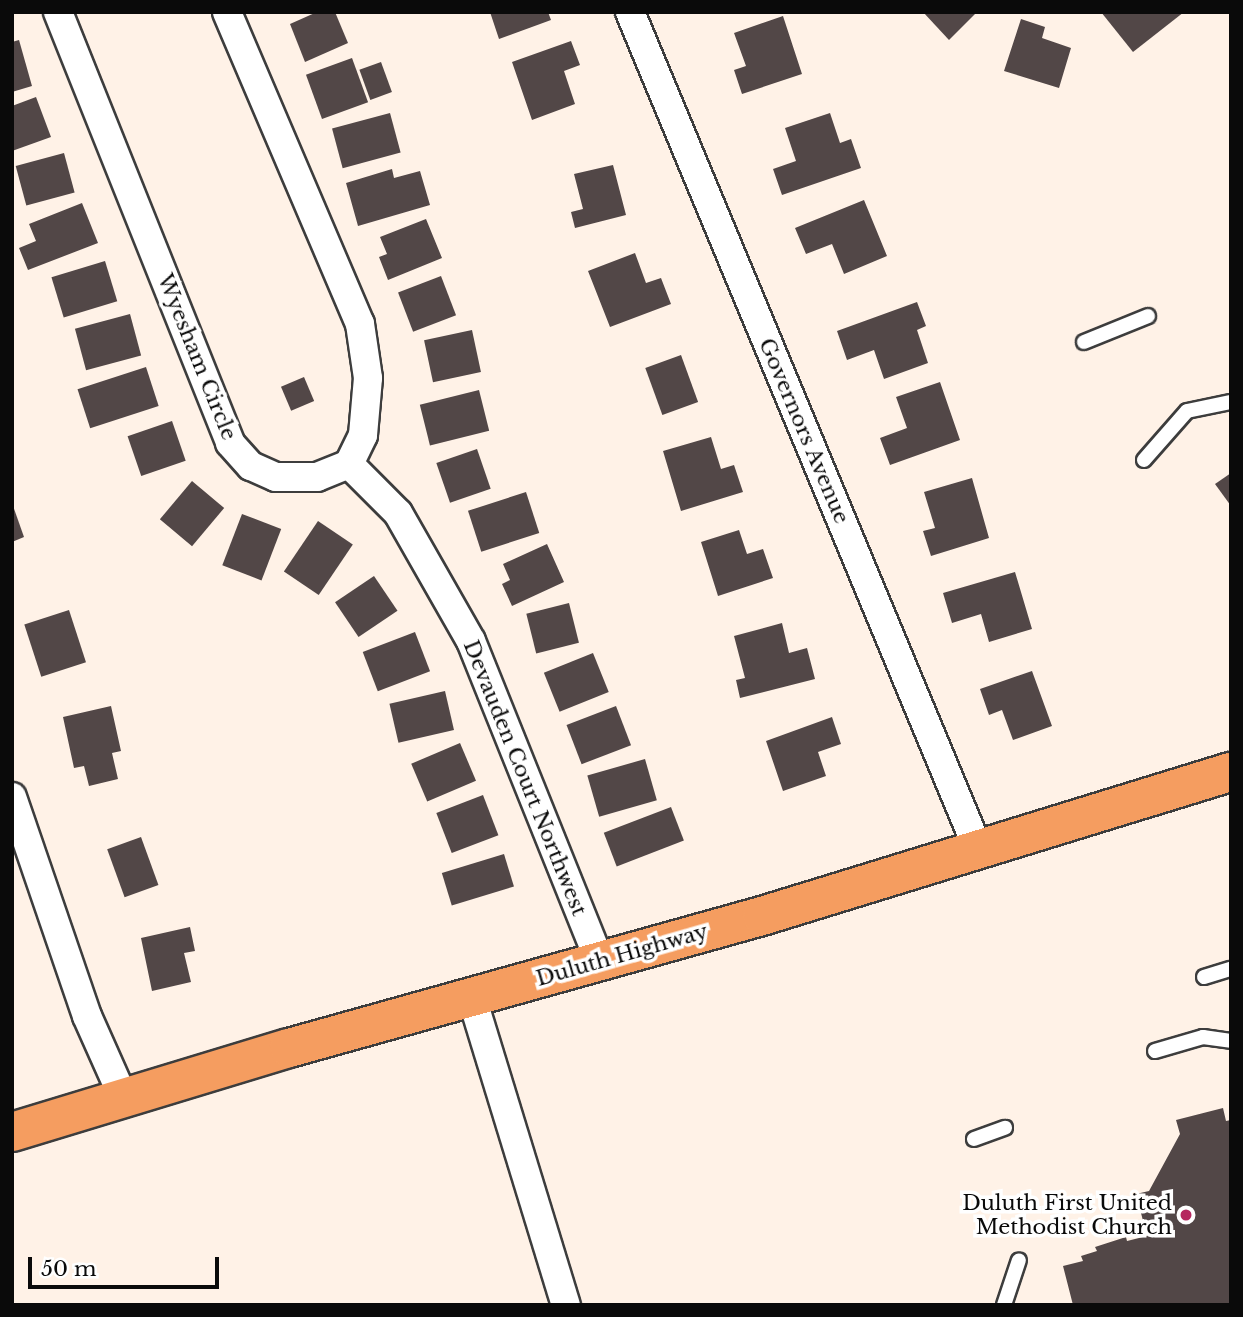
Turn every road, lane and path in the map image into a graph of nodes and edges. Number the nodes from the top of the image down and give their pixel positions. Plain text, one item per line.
1 (58, 12) edge
2 (227, 12) edge
3 (630, 12) edge
4 (1148, 316) dead end
5 (1084, 342) dead end
6 (1231, 402) edge
7 (1144, 460) dead end
8 (349, 464) junction
9 (1231, 772) edge
10 (12, 797) edge
11 (978, 849) junction
12 (599, 960) junction
13 (1231, 969) edge
14 (1204, 976) dead end
15 (472, 998) junction
16 (1231, 1041) edge
17 (1156, 1051) dead end
18 (124, 1099) junction
19 (1004, 1128) dead end
20 (12, 1132) edge
21 (974, 1139) dead end
22 (1019, 1260) dead end
23 (566, 1305) edge
24 (1004, 1305) edge

1 - 8 street, Wyesham Circle
2 - 8 street
3 - 11 street, Governors Avenue
4 - 5 lane
6 - 7 lane
8 - 12 street, Devauden Court Northwest
9 - 11 main road, Duluth Highway
10 - 18 street
11 - 12 main road, Duluth Highway
12 - 15 main road, Duluth Highway
13 - 14 lane
15 - 18 main road, Duluth Highway
15 - 23 street
16 - 17 lane
18 - 20 main road, Duluth Highway
19 - 21 lane
22 - 24 lane

